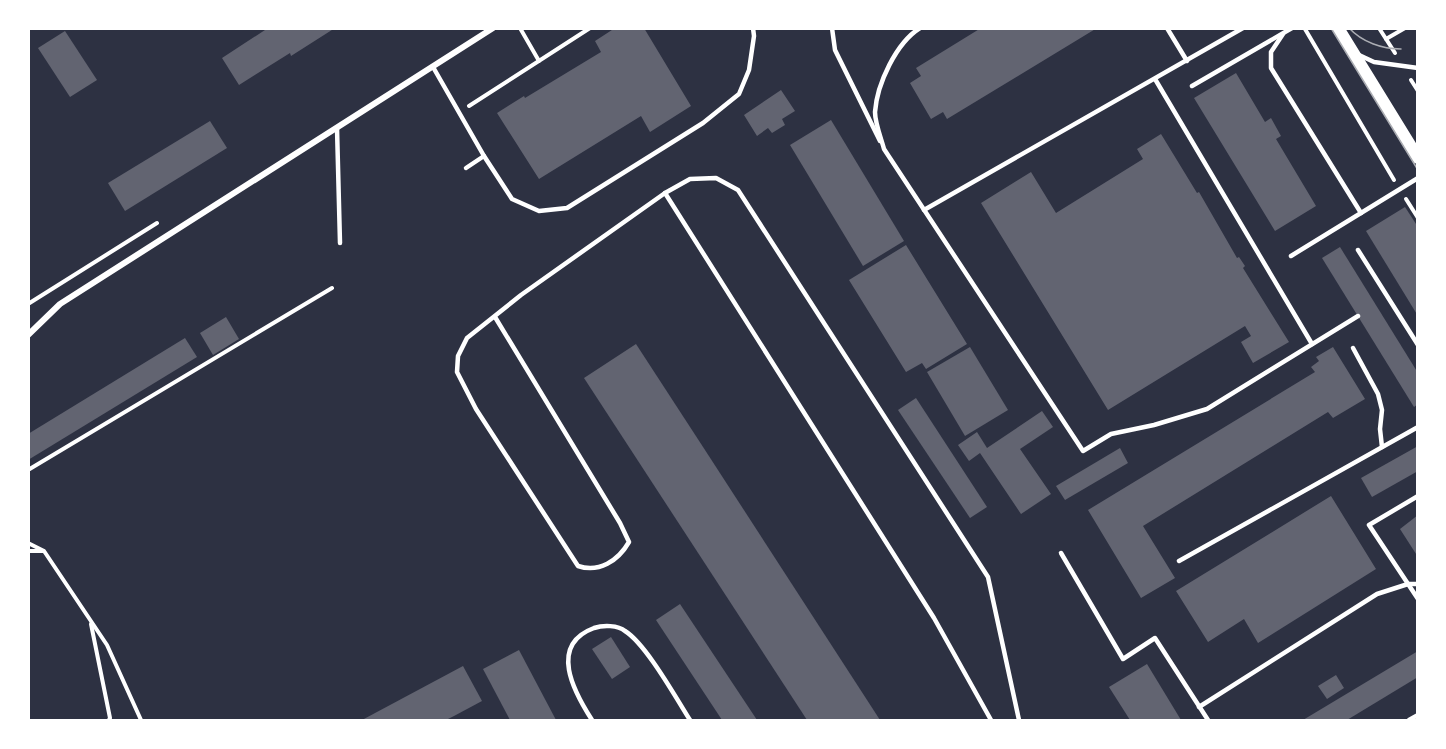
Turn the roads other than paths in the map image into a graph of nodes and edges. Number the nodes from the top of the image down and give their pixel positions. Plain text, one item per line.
1 (493, 28) edge
2 (753, 28) edge
3 (832, 28) edge
4 (920, 28) edge
5 (1167, 28) edge
6 (1243, 28) edge
7 (1292, 28) edge
8 (1338, 28) edge
9 (1283, 34) junction
10 (1348, 45) junction
11 (1187, 61) junction
12 (433, 67) junction
13 (1418, 68) edge
14 (1155, 79) junction
15 (1192, 86) dead end
16 (337, 128) junction
17 (884, 149) junction
18 (484, 156) junction
19 (1418, 158) edge
20 (466, 168) dead end
21 (1418, 178) edge
22 (665, 193) junction
23 (924, 210) junction
24 (1361, 213) junction
25 (340, 243) dead end
26 (1358, 250) dead end
27 (1291, 256) dead end
28 (495, 316) junction
29 (1358, 316) dead end
30 (28, 335) edge
31 (1312, 344) junction
32 (1418, 345) edge
33 (1353, 348) dead end
34 (1418, 427) edge
35 (1382, 447) junction
36 (1418, 496) edge
37 (1061, 553) dead end
38 (1179, 561) dead end
39 (1408, 584) junction
40 (1418, 585) edge
41 (1418, 599) edge
42 (1200, 707) junction
43 (1418, 716) edge
44 (592, 720) edge
45 (690, 720) edge
46 (991, 720) edge
47 (1019, 720) edge
48 (1208, 720) edge
49 (1410, 720) edge

1 - 12 street
2 - 18 lane
3 - 17 lane
4 - 17 lane
5 - 11 lane
6 - 11 lane
7 - 9 lane
8 - 10 main road
9 - 15 lane
9 - 24 lane
10 - 13 lane
10 - 19 main road
11 - 14 lane
12 - 16 street
12 - 18 lane
14 - 23 lane
14 - 31 lane
16 - 25 lane
16 - 30 street
17 - 23 lane
18 - 20 lane
21 - 24 lane
22 - 28 lane
22 - 46 lane
22 - 47 lane
23 - 31 lane
24 - 27 lane
26 - 32 lane
28 - 28 lane
29 - 31 lane
33 - 35 lane
34 - 35 lane
35 - 38 lane
36 - 39 lane
37 - 42 lane
39 - 40 lane
39 - 41 lane
39 - 42 lane
42 - 48 lane
43 - 49 lane
44 - 45 lane

